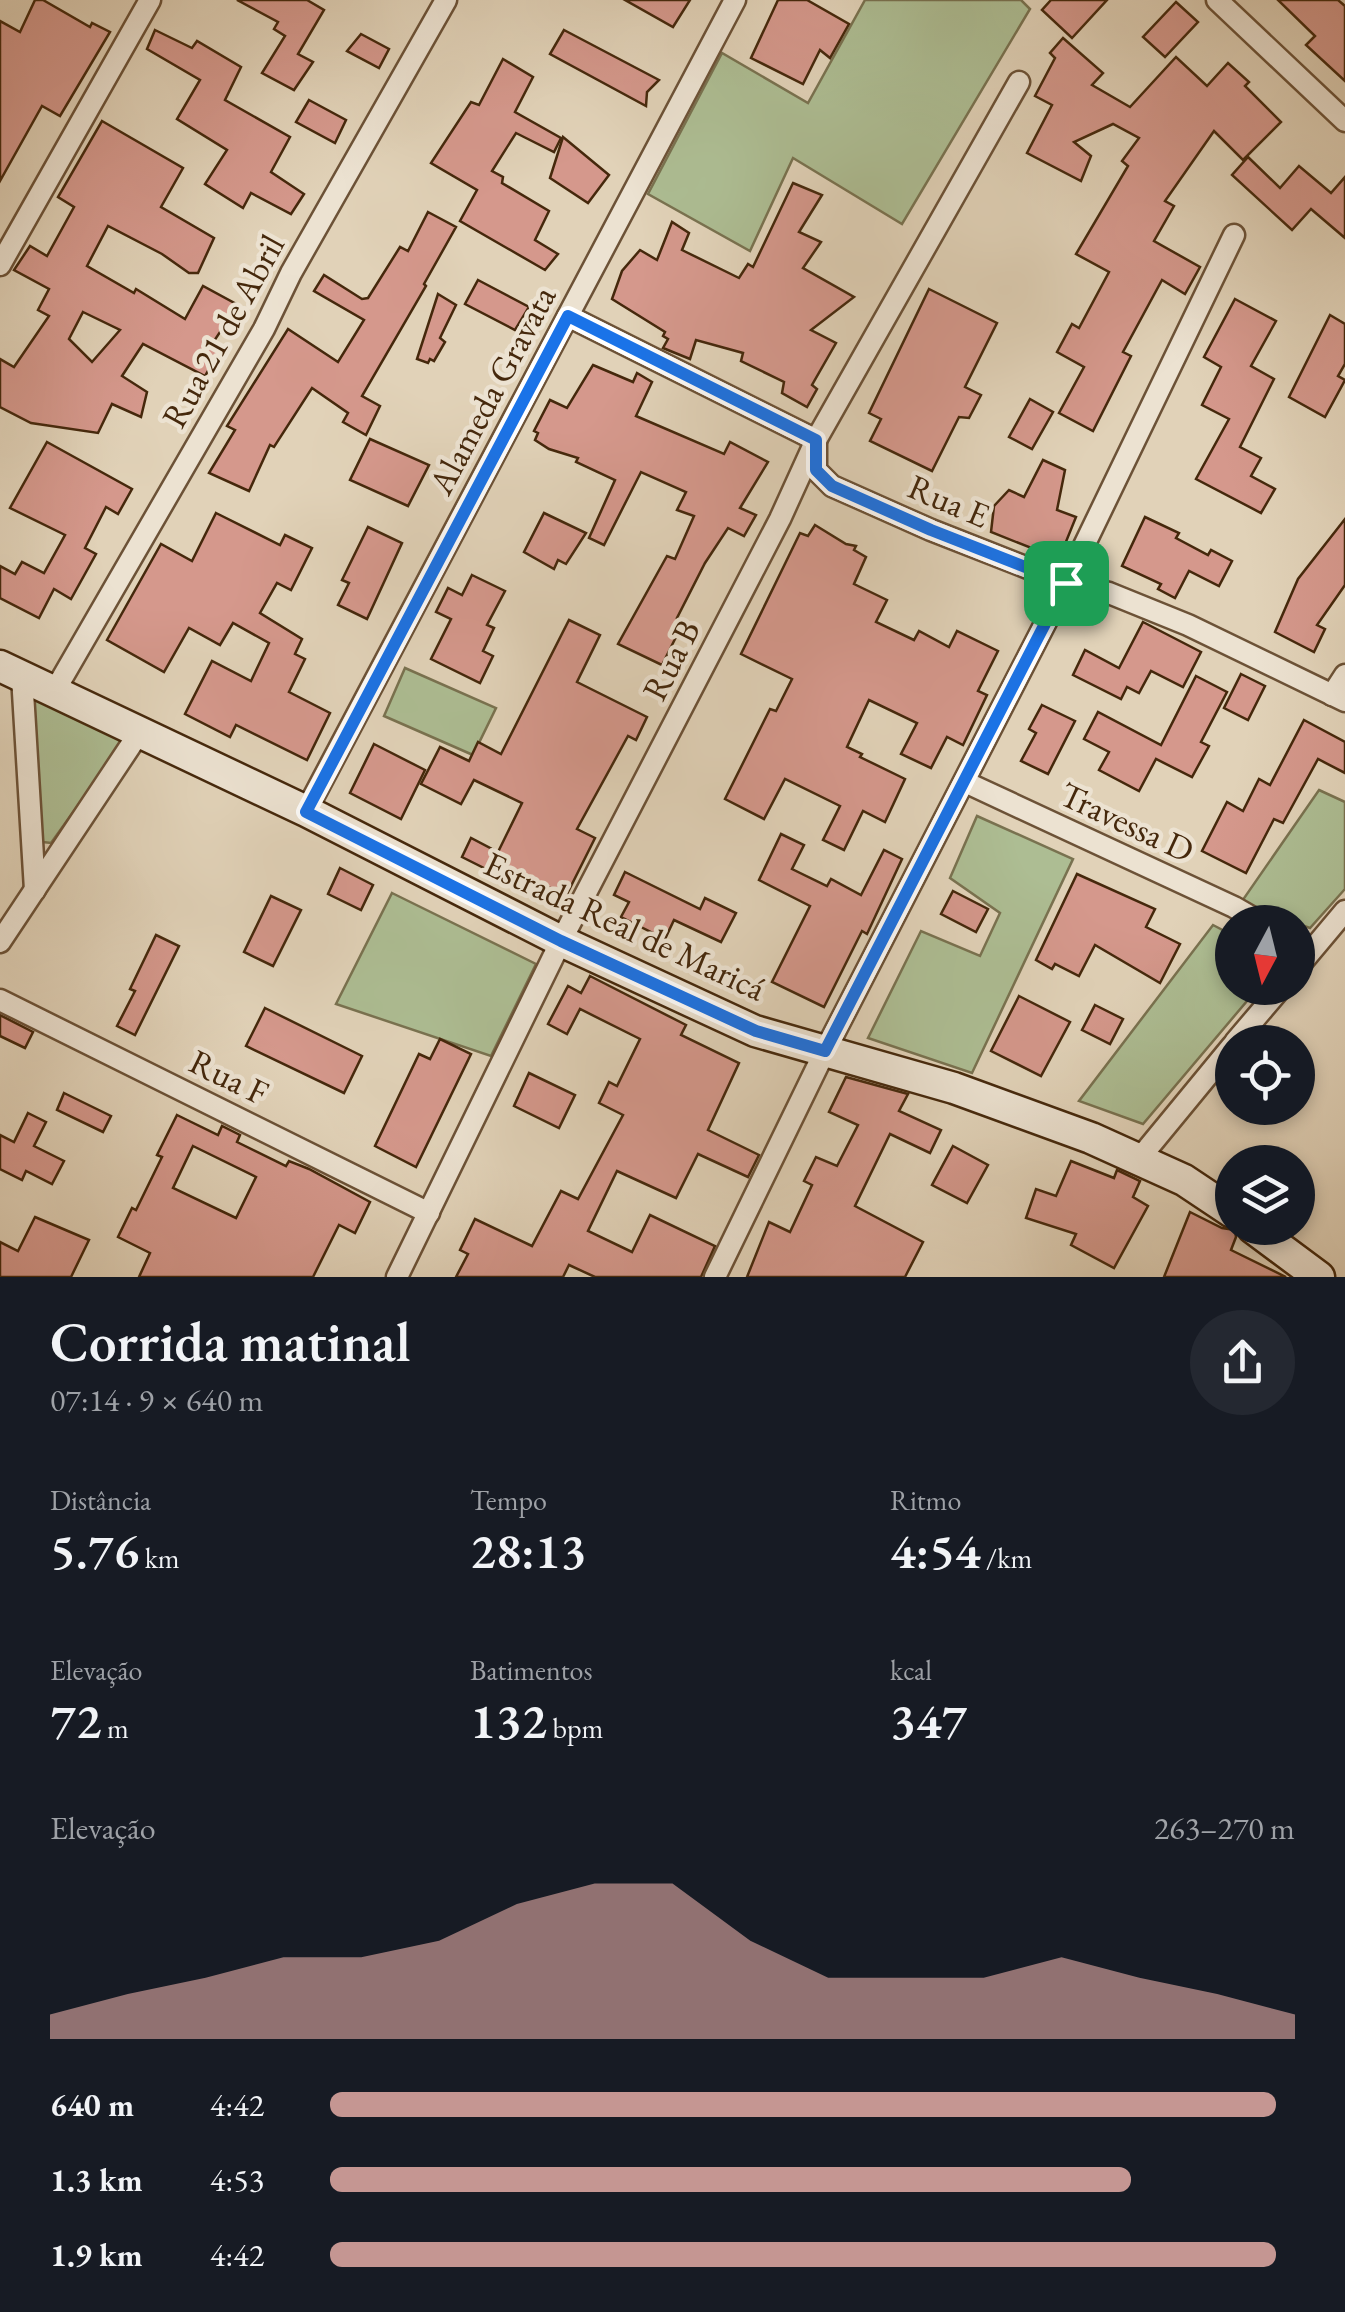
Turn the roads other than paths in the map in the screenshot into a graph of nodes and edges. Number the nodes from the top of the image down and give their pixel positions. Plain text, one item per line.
1 (150, 0) edge
2 (446, 0) edge
3 (735, 0) edge
4 (1216, 0) edge
5 (1019, 82) dead end
6 (1345, 121) edge
7 (1234, 236) dead end
8 (0, 265) edge
9 (568, 316) junction
10 (816, 440) junction
11 (1066, 583) junction
12 (11, 671) edge
13 (1345, 674) edge
14 (54, 692) junction
15 (1338, 698) edge
16 (139, 733) junction
17 (965, 782) junction
18 (306, 812) junction
19 (35, 890) junction
20 (1230, 905) edge
21 (1345, 911) edge
22 (561, 941) junction
23 (0, 942) edge
24 (1315, 942) edge
25 (0, 1000) edge
26 (1267, 1005) edge
27 (1250, 1025) edge
28 (825, 1051) junction
29 (1215, 1067) edge
30 (1139, 1159) junction
31 (1215, 1201) edge
32 (429, 1213) junction
33 (1276, 1245) edge
34 (398, 1277) edge
35 (715, 1277) edge
36 (1320, 1277) edge

1 - 8 street
2 - 14 street, Rua 21 de Abril
3 - 9 street, Alameda Gravata
4 - 6 street
5 - 10 street, Rua B
7 - 11 street
9 - 10 street
9 - 18 street, Alameda Gravata
10 - 11 street, Rua E
10 - 22 street, Rua B
11 - 15 street, Rua E
11 - 17 street
12 - 14 main road, Estrada Real de Maricá
12 - 19 street
13 - 15 street
14 - 16 main road, Estrada Real de Maricá
16 - 18 main road, Estrada Real de Maricá
16 - 19 street
17 - 20 street, Travessa D
17 - 28 street
18 - 22 main road, Estrada Real de Maricá
19 - 23 street
21 - 24 street
22 - 28 main road, Estrada Real de Maricá
22 - 32 street, Rua B
25 - 32 street, Rua F
26 - 27 street
28 - 30 main road, Estrada Real de Maricá
28 - 35 street
29 - 30 street
30 - 31 main road, Estrada Real de Maricá
32 - 34 street, Rua B
33 - 36 main road

